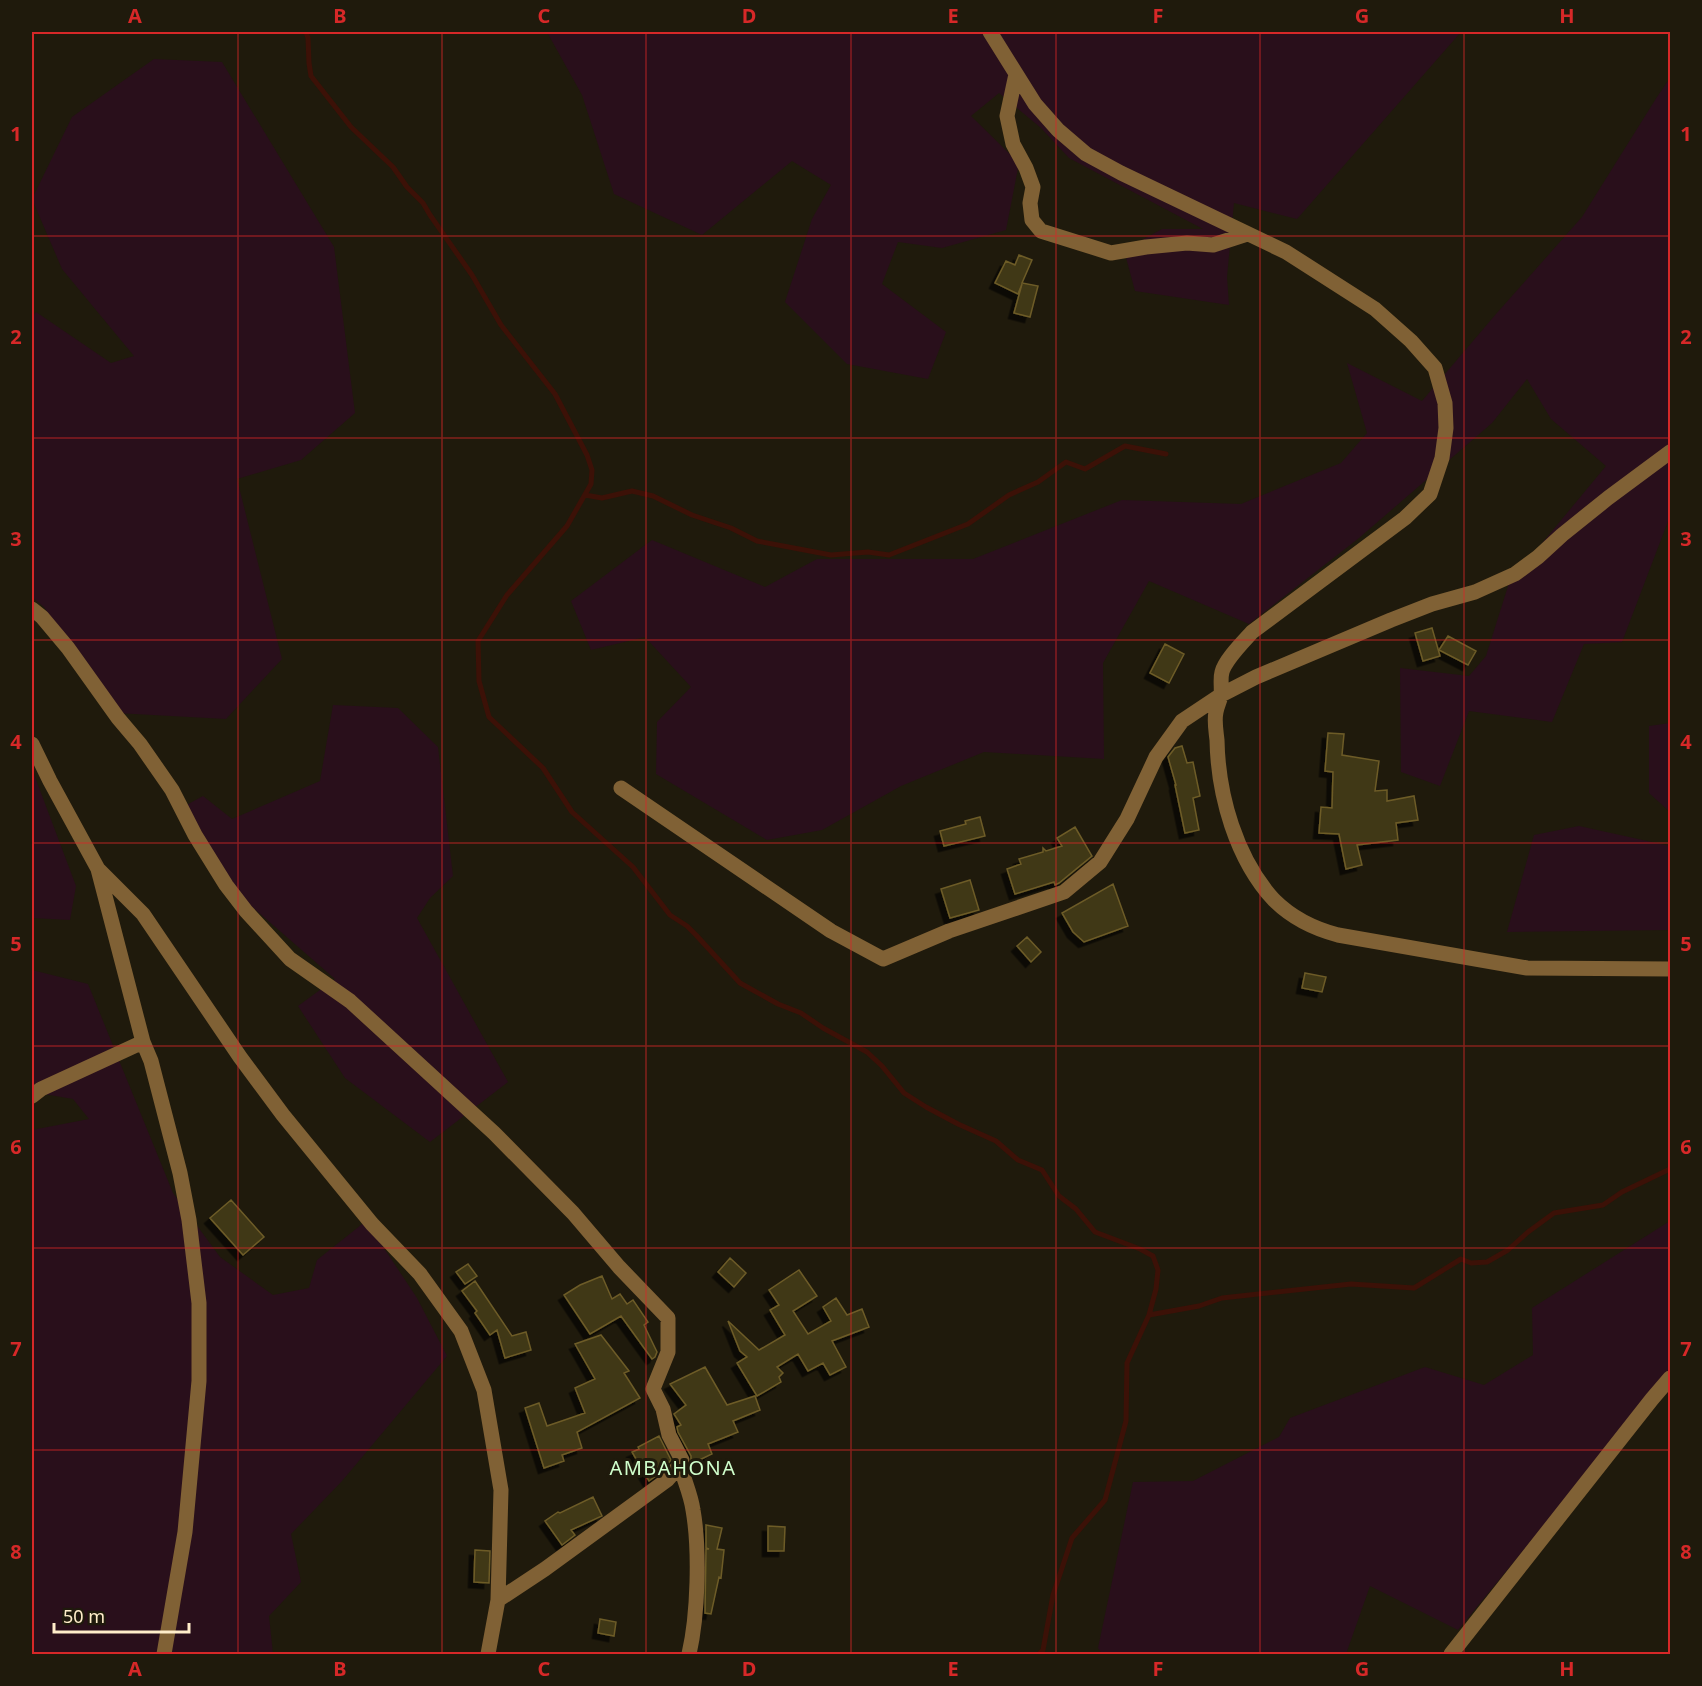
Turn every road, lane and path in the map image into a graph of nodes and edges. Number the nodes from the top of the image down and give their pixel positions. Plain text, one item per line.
1 (990, 32) edge
2 (1016, 74) junction
3 (1247, 234) junction
4 (1671, 452) edge
5 (32, 609) edge
6 (1221, 695) junction
7 (32, 744) edge
8 (621, 788) dead end
9 (98, 869) junction
10 (1671, 969) edge
11 (143, 1042) junction
12 (32, 1096) edge
13 (1671, 1378) edge
14 (680, 1466) junction
15 (498, 1600) junction
16 (164, 1654) edge
17 (488, 1654) edge
18 (689, 1654) edge
19 (1451, 1654) edge

1 - 2 street
2 - 3 street
2 - 3 street
3 - 6 street
4 - 6 street
5 - 14 street
6 - 8 street
6 - 10 street
7 - 9 street
9 - 11 street
9 - 15 street
11 - 12 street
11 - 16 street
13 - 19 street
14 - 15 street
14 - 18 street
15 - 17 street

